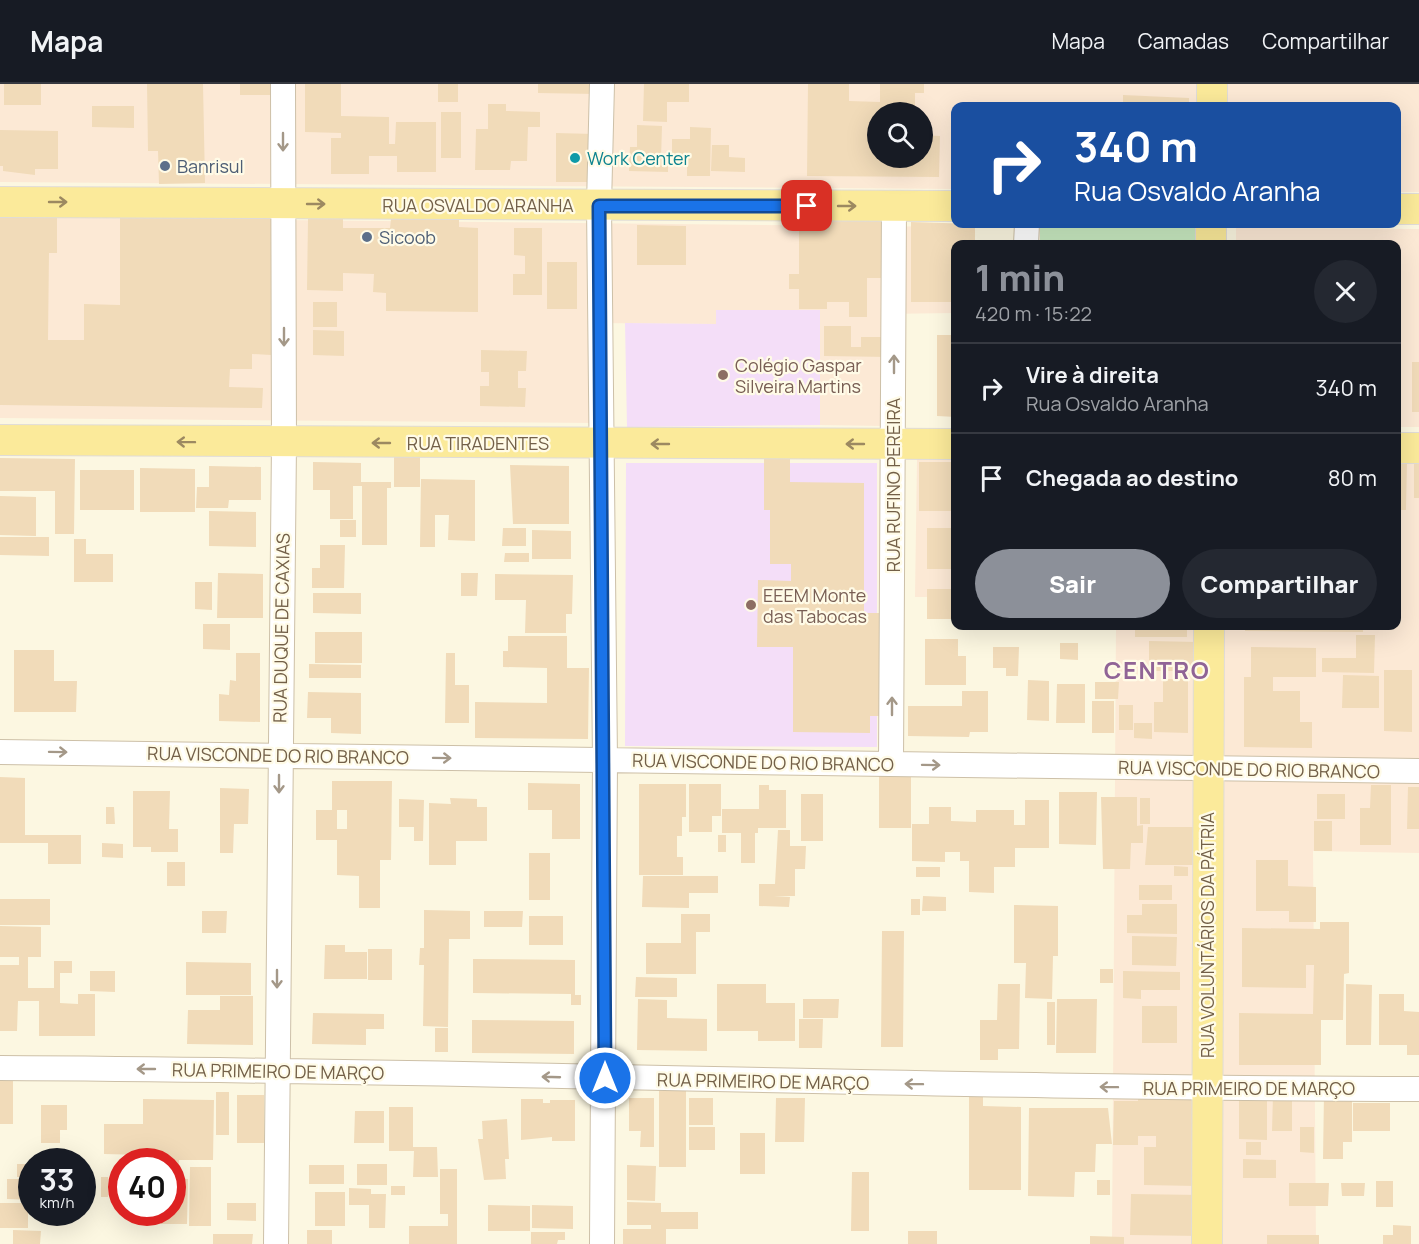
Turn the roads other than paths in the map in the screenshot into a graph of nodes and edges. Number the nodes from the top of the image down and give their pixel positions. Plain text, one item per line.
1 (283, 84) edge
2 (602, 84) edge
3 (1212, 84) edge
4 (1212, 102) edge
5 (0, 202) edge
6 (283, 204) junction
7 (599, 206) junction
8 (951, 206) edge
9 (894, 207) junction
10 (1401, 209) edge
11 (1419, 209) edge
12 (0, 440) edge
13 (284, 443) junction
14 (603, 444) junction
15 (894, 444) junction
16 (951, 444) edge
17 (1401, 448) edge
18 (1419, 448) edge
19 (1209, 630) edge
20 (0, 752) edge
21 (279, 755) junction
22 (604, 760) junction
23 (891, 764) junction
24 (1208, 769) junction
25 (1419, 771) edge
26 (0, 1068) edge
27 (277, 1069) junction
28 (605, 1078) junction
29 (1206, 1089) junction
30 (1419, 1089) edge
31 (276, 1244) edge
32 (602, 1244) edge
33 (1207, 1244) edge

1 -> 6 street, RUA DUQUE DE CAXIAS
2 - 7 street
3 - 4 main road
5 -> 6 main road, RUA OSVALDO ARANHA
6 -> 7 main road, RUA OSVALDO ARANHA
6 -> 13 street, RUA DUQUE DE CAXIAS
7 -> 9 main road, RUA OSVALDO ARANHA
7 - 14 street
8 - 9 main road, RUA OSVALDO ARANHA
15 -> 9 street, RUA RUFINO PEREIRA
10 - 11 main road
13 -> 12 main road, RUA TIRADENTES
14 -> 13 main road, RUA TIRADENTES
13 - 21 street, RUA DUQUE DE CAXIAS
15 -> 14 main road, RUA TIRADENTES
14 - 22 street
15 - 16 main road, RUA TIRADENTES
23 -> 15 street, RUA RUFINO PEREIRA
17 - 18 main road
19 - 24 main road, RUA VOLUNTÁRIOS DA PÁTRIA
20 -> 21 street, RUA VISCONDE DO RIO BRANCO
21 -> 22 street, RUA VISCONDE DO RIO BRANCO
21 -> 27 street, RUA DUQUE DE CAXIAS
22 - 23 street, RUA VISCONDE DO RIO BRANCO
22 - 28 street
23 -> 24 street, RUA VISCONDE DO RIO BRANCO
24 - 25 street, RUA VISCONDE DO RIO BRANCO
24 - 29 main road, RUA VOLUNTÁRIOS DA PÁTRIA
27 -> 26 street, RUA PRIMEIRO DE MARÇO
28 -> 27 street, RUA PRIMEIRO DE MARÇO
27 - 31 street, RUA DUQUE DE CAXIAS
29 -> 28 street, RUA PRIMEIRO DE MARÇO
28 - 32 street
29 - 30 street, RUA PRIMEIRO DE MARÇO
29 - 33 main road, RUA VOLUNTÁRIOS DA PÁTRIA

